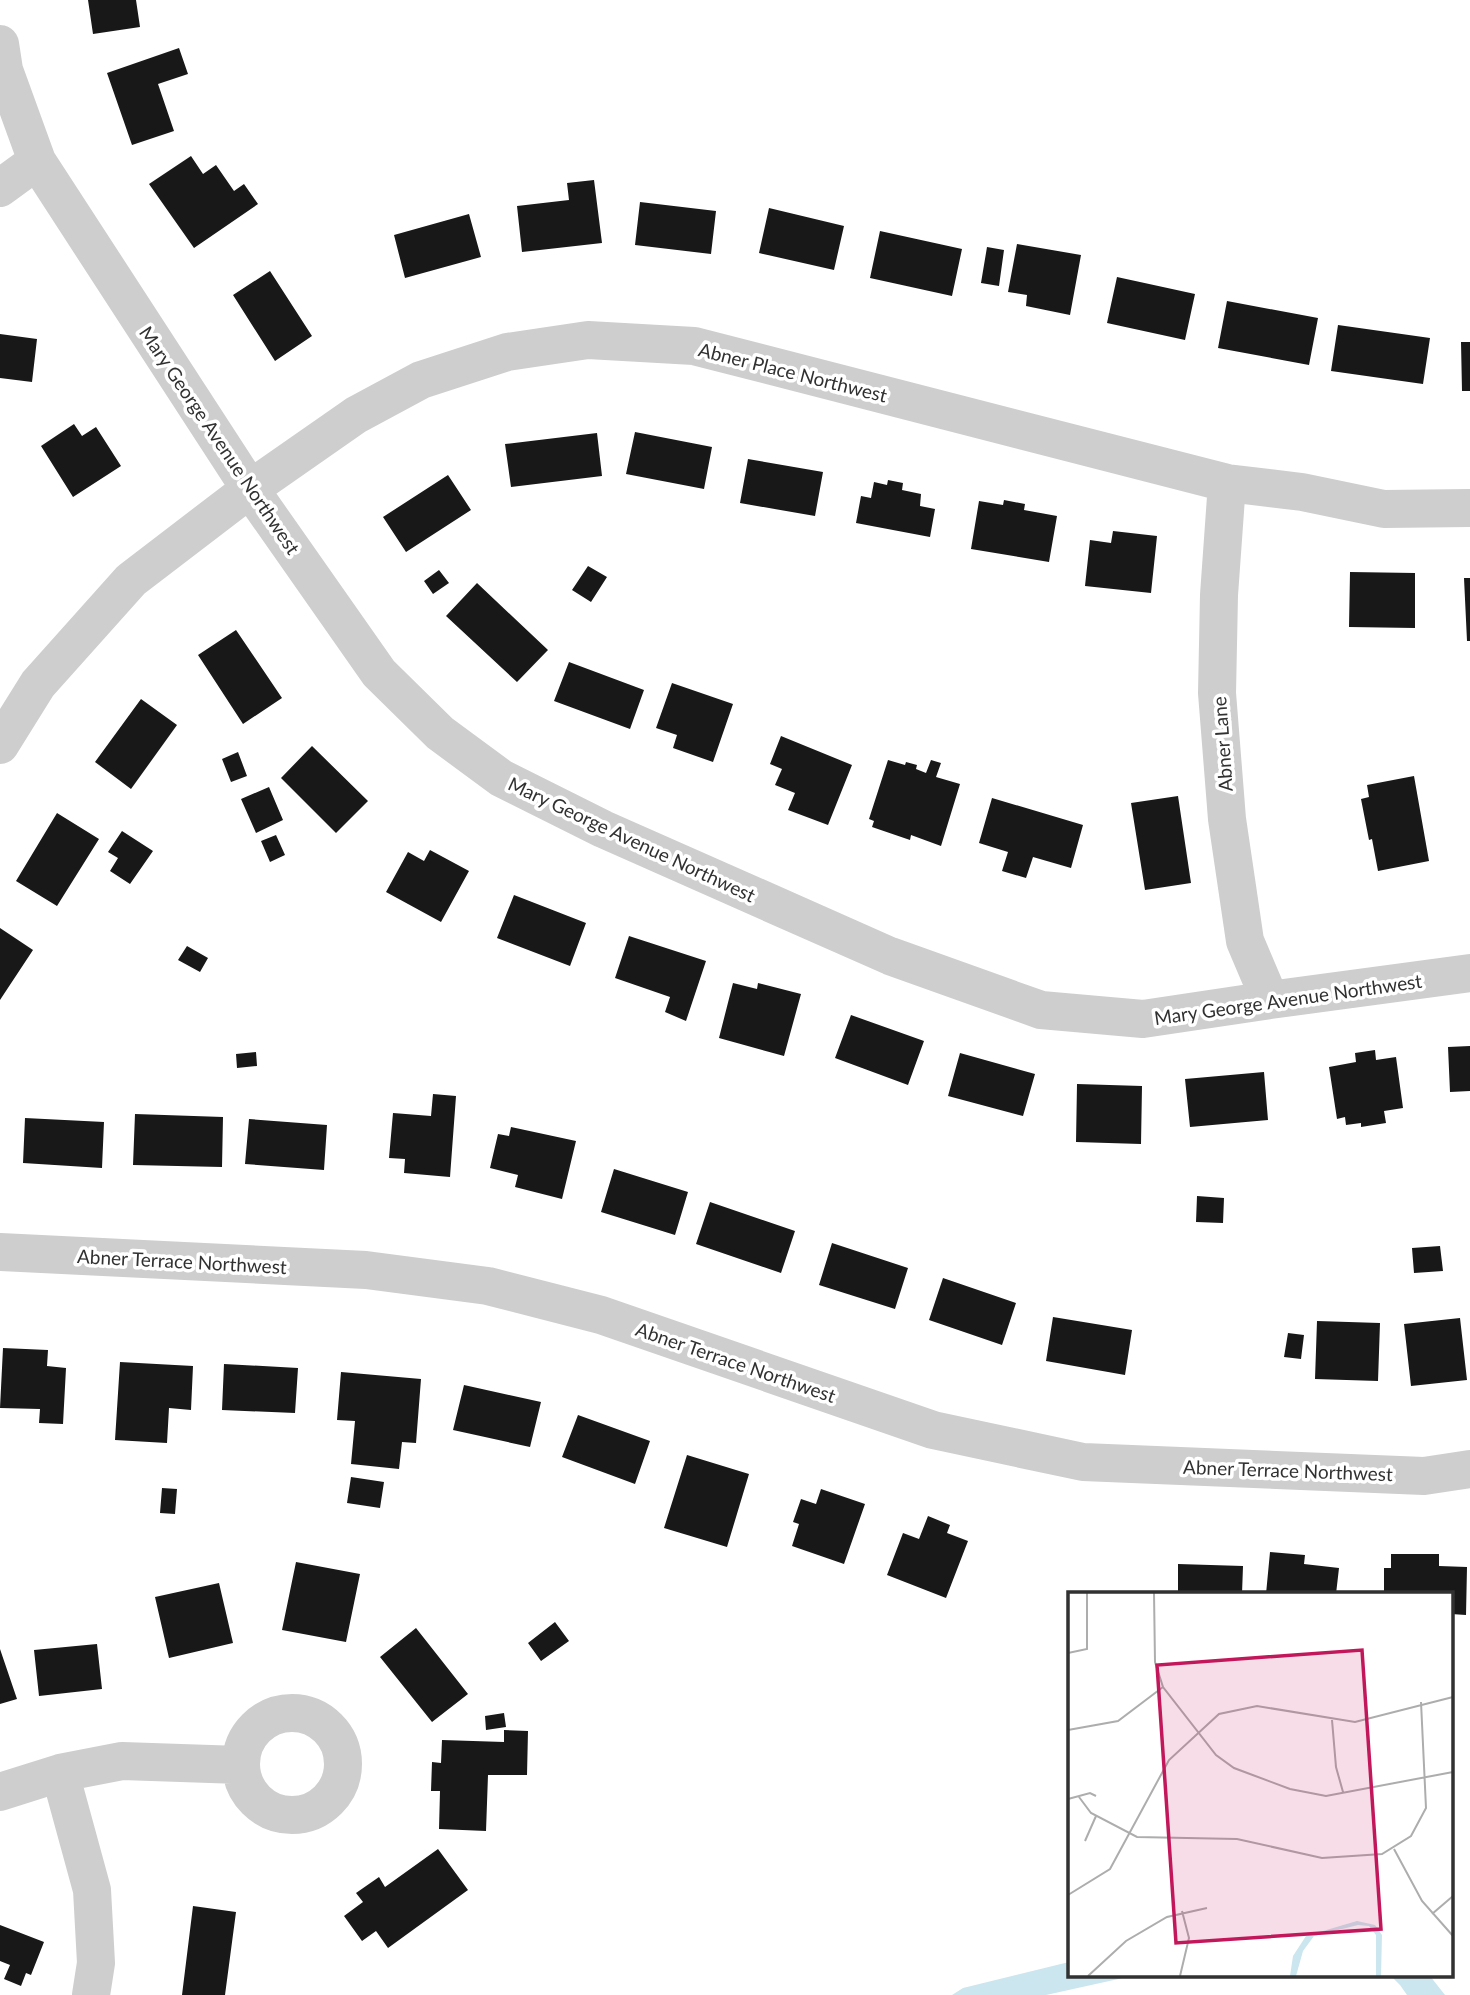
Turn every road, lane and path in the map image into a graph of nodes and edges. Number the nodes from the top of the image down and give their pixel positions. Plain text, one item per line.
1 (0, 44) edge
2 (37, 162) junction
3 (0, 188) edge
4 (1227, 483) junction
5 (250, 489) junction
6 (1470, 508) edge
7 (0, 746) edge
8 (1470, 973) edge
9 (1270, 1000) junction
10 (0, 1252) edge
11 (1470, 1469) edge
12 (240, 1765) dead end
13 (60, 1773) junction
14 (0, 1792) edge
15 (91, 1995) edge

1 - 2 street, Mary George Avenue Northwest
2 - 3 street
2 - 5 street, Mary George Avenue Northwest
4 - 5 street, Abner Place Northwest
4 - 6 street, Abner Place Northwest
4 - 9 street, Abner Lane
5 - 7 street, Abner Place Northwest
5 - 9 street, Mary George Avenue Northwest
8 - 9 street, Mary George Avenue Northwest
10 - 11 street, Abner Terrace Northwest
12 - 13 street
13 - 14 street
13 - 15 street

